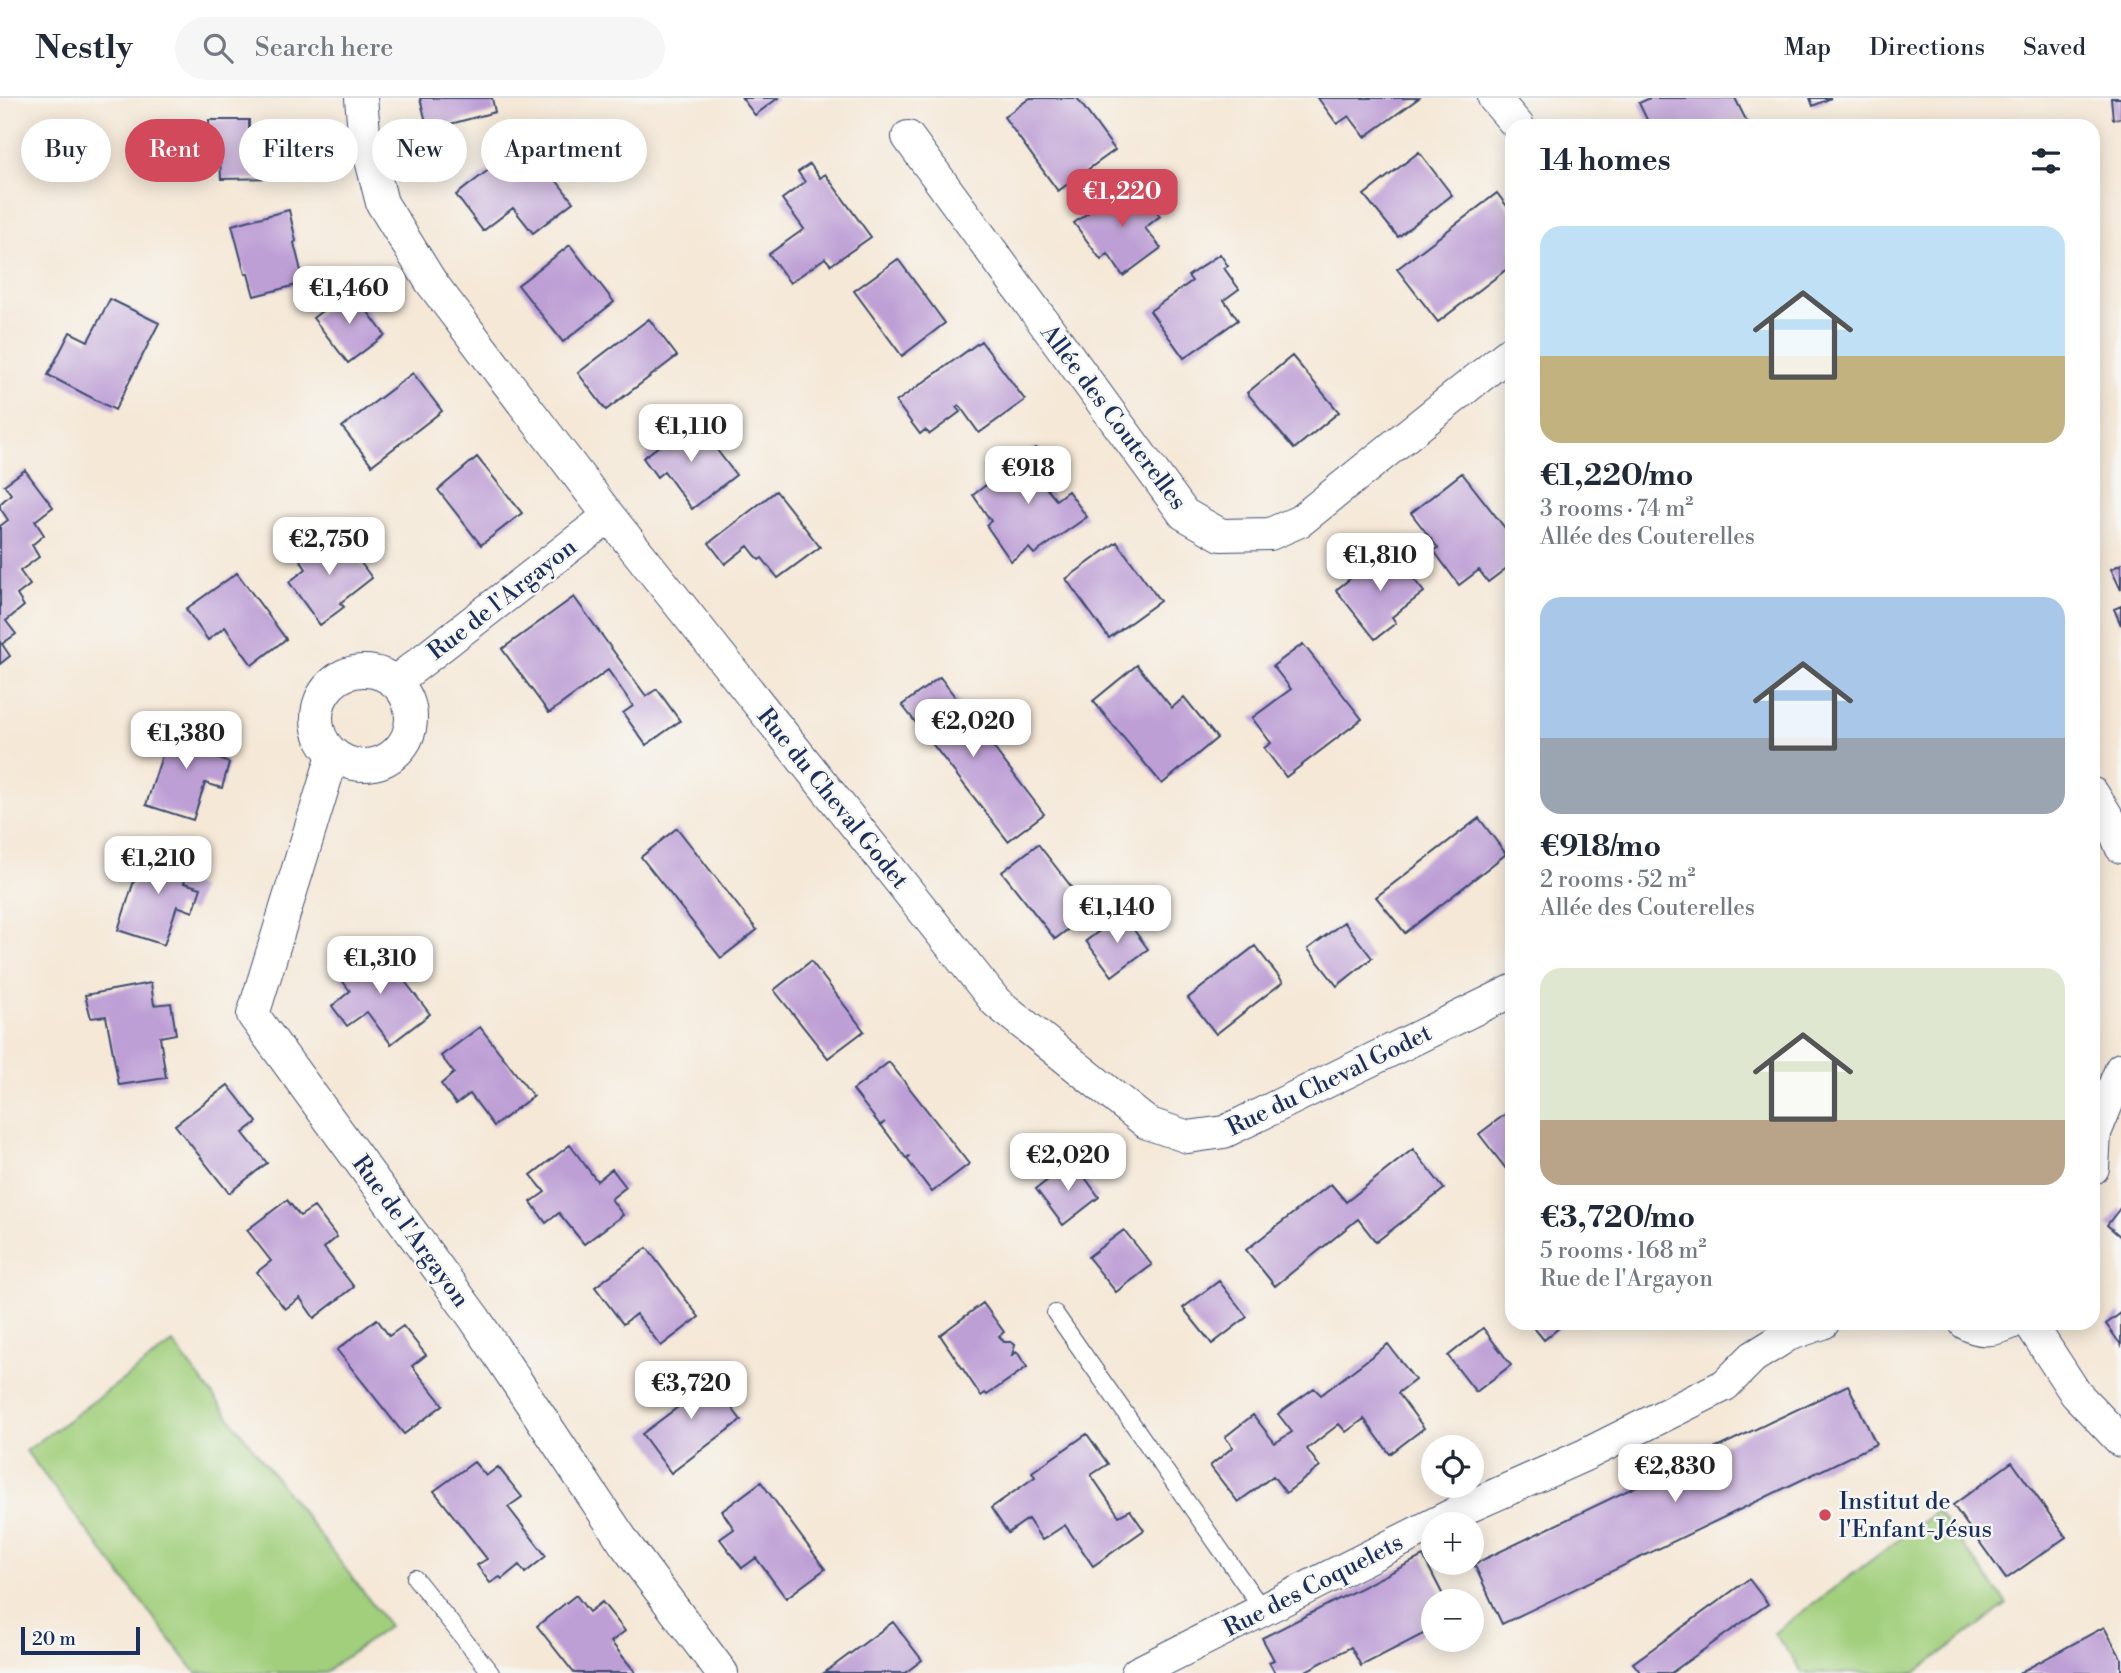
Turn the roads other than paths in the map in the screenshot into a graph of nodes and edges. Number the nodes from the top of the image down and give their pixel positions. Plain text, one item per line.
1 (360, 98) edge
2 (1494, 98) edge
3 (1512, 119) edge
4 (908, 138) dead end
5 (1505, 357) edge
6 (609, 516) junction
7 (396, 682) junction
8 (333, 755) junction
9 (2100, 805) edge
10 (2121, 847) edge
11 (1505, 994) edge
12 (2121, 1069) edge
13 (2100, 1119) edge
14 (1055, 1313) dead end
15 (1803, 1330) edge
16 (2035, 1330) edge
17 (2121, 1441) edge
18 (415, 1577) dead end
19 (1263, 1610) junction
20 (491, 1673) edge
21 (722, 1673) edge
22 (1137, 1673) edge

1 - 6 street, Rue du Cheval Godet
2 - 3 street
4 - 5 street, Allée des Couterelles
6 - 7 street, Rue de l'Argayon
6 - 11 street, Rue du Cheval Godet
7 - 8 street
7 - 8 street
8 - 21 street, Rue de l'Argayon
9 - 10 street
12 - 13 street
14 - 19 lane
15 - 19 street, Rue des Coquelets
16 - 17 street
18 - 20 lane
19 - 22 street, Rue des Coquelets

